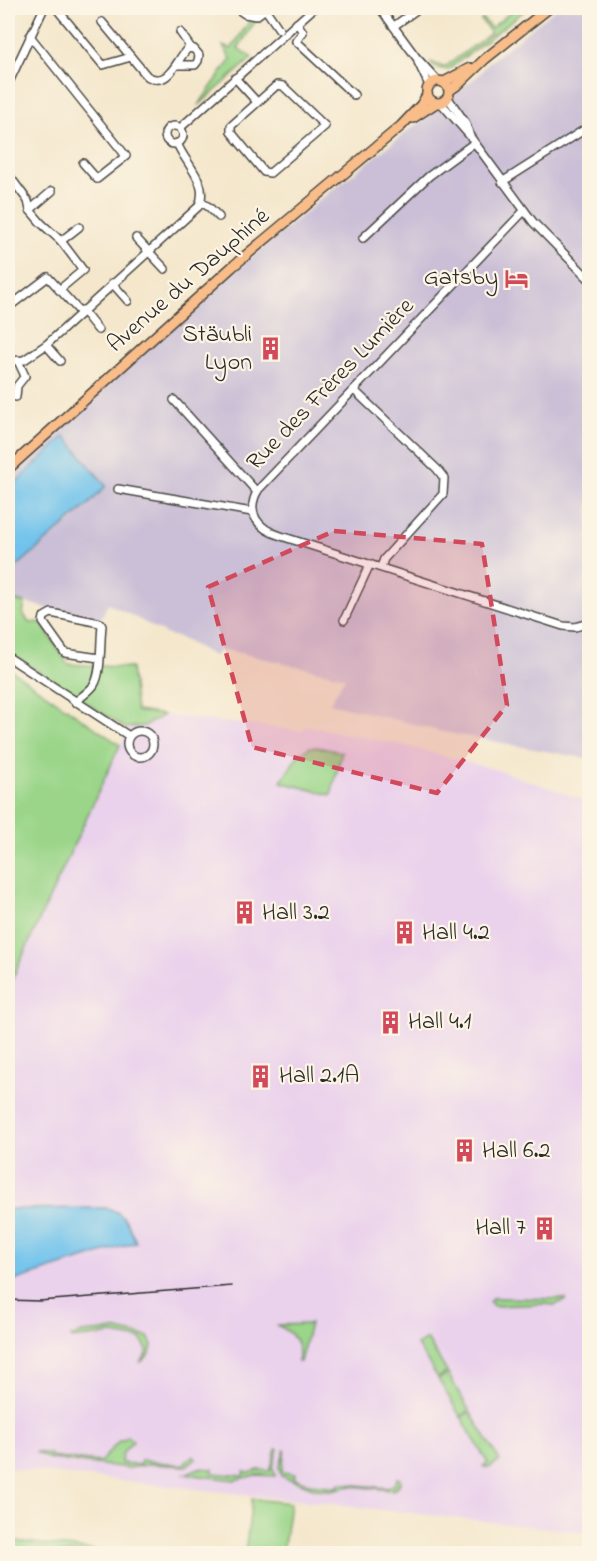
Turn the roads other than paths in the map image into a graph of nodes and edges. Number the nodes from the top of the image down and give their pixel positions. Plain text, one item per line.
1 (44, 8) edge
2 (56, 8) edge
3 (236, 8) edge
4 (314, 8) edge
5 (380, 8) edge
6 (419, 8) edge
7 (549, 8) edge
8 (266, 9) edge
9 (102, 22) dead end
10 (297, 23) junction
11 (394, 26) junction
12 (279, 29) dead end
13 (180, 32) dead end
14 (30, 36) junction
15 (191, 48) junction
16 (131, 57) junction
17 (178, 65) junction
18 (236, 78) junction
19 (8, 84) edge
20 (439, 92) junction
21 (354, 95) dead end
22 (257, 102) junction
23 (590, 126) edge
24 (180, 128) junction
25 (474, 142) junction
26 (177, 143) junction
27 (83, 163) dead end
28 (8, 174) edge
29 (502, 183) junction
30 (52, 191) dead end
31 (201, 202) junction
32 (30, 210) junction
33 (524, 211) junction
34 (219, 218) dead end
35 (79, 227) dead end
36 (136, 238) dead end
37 (363, 238) dead end
38 (61, 241) junction
39 (148, 252) junction
40 (165, 269) dead end
41 (590, 280) edge
42 (112, 283) junction
43 (59, 290) junction
44 (128, 301) dead end
45 (10, 306) dead end
46 (81, 311) junction
47 (98, 330) dead end
48 (46, 345) junction
49 (8, 361) edge
50 (18, 361) junction
51 (60, 361) dead end
52 (354, 390) junction
53 (16, 397) dead end
54 (174, 400) dead end
55 (8, 469) edge
56 (118, 489) dead end
57 (256, 492) junction
58 (252, 512) junction
59 (370, 564) junction
60 (381, 567) junction
61 (344, 620) dead end
62 (590, 623) edge
63 (8, 657) edge
64 (99, 658) junction
65 (75, 702) junction
66 (129, 736) dead end

1 - 14 street
2 - 16 street
3 - 8 street
4 - 10 street
5 - 11 street
6 - 11 street
7 - 20 main road, Avenue du Dauphiné
8 - 12 street
9 - 16 street
10 - 18 street
10 - 21 street
11 - 20 street
13 - 15 street
14 - 19 street
14 - 27 street
15 - 17 street
15 - 17 street
16 - 17 street
18 - 22 street
18 - 24 street
20 - 25 street
20 - 55 main road, Avenue du Dauphiné
22 - 22 street
23 - 29 street
24 - 26 street
24 - 26 street
25 - 29 street
25 - 37 street
26 - 31 street
28 - 32 street
29 - 33 street
30 - 32 street
31 - 34 street
31 - 39 street
32 - 38 street
33 - 41 street
33 - 52 street, Rue des Frères Lumière
35 - 38 street
36 - 39 street
38 - 43 street
39 - 40 street
39 - 42 street
42 - 44 street
42 - 46 street
43 - 45 street
43 - 46 street
46 - 47 street
46 - 48 street
48 - 50 street
48 - 51 street
49 - 50 street
50 - 53 street
52 - 57 street, Rue des Frères Lumière
52 - 60 street
54 - 57 street
56 - 58 street
57 - 58 street, Rue des Frères Lumière
58 - 59 street, Rue des Frères Lumière
59 - 60 street, Rue des Frères Lumière
59 - 61 street
60 - 62 street, Rue des Frères Lumière
63 - 65 street
64 - 64 street
64 - 65 street
65 - 66 street

